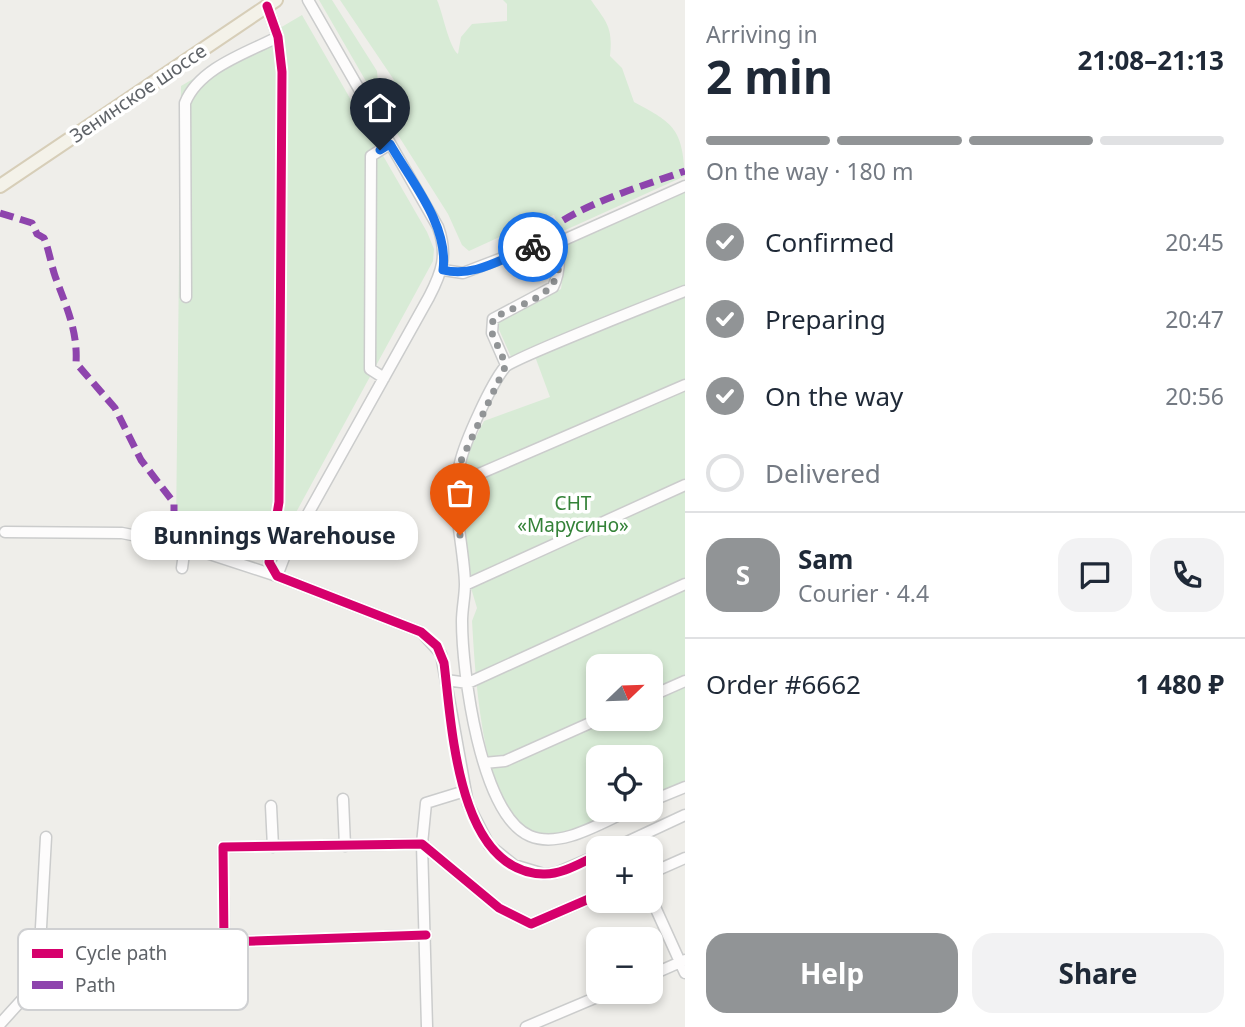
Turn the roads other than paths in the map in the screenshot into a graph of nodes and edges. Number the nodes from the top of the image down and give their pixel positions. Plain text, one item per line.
1 (308, 0) edge
2 (271, 3) edge
3 (278, 37) junction
4 (390, 144) junction
5 (0, 186) edge
6 (685, 186) edge
7 (557, 243) junction
8 (443, 270) junction
9 (685, 290) edge
10 (186, 297) dead end
11 (506, 365) junction
12 (384, 377) junction
13 (685, 385) edge
14 (458, 483) junction
15 (685, 485) edge
16 (5, 531) dead end
17 (186, 546) junction
18 (182, 568) dead end
19 (277, 576) junction
20 (685, 583) edge
21 (465, 585) junction
22 (446, 680) junction
23 (685, 681) edge
24 (468, 683) junction
25 (663, 691) edge
26 (586, 725) edge
27 (484, 763) junction
28 (685, 787) edge
29 (465, 791) junction
30 (663, 797) edge
31 (343, 799) dead end
32 (271, 806) dead end
33 (685, 815) edge
34 (601, 822) edge
35 (639, 836) edge
36 (46, 837) dead end
37 (422, 845) junction
38 (345, 846) junction
39 (273, 847) junction
40 (685, 858) edge
41 (586, 860) edge
42 (663, 868) edge
43 (586, 900) edge
44 (658, 913) edge
45 (41, 929) edge
46 (224, 929) edge
47 (426, 935) junction
48 (248, 941) edge
49 (683, 965) edge
50 (663, 971) edge
51 (586, 1002) edge
52 (18, 1004) edge
53 (0, 1024) edge
54 (427, 1027) edge
55 (526, 1027) edge

1 - 4 street
2 - 3 street
2 - 5 main road, Зенинское шоссе
3 - 10 street
3 - 19 street
4 - 8 street
4 - 12 street
6 - 7 street
7 - 8 street
7 - 11 street
8 - 12 street
9 - 11 street
11 - 14 street
12 - 19 street
13 - 14 street
14 - 21 street
15 - 21 street
16 - 17 street
17 - 18 street
17 - 19 street
19 - 22 street
20 - 24 street
21 - 24 street
22 - 24 street
22 - 29 street
23 - 25 street
24 - 27 street
26 - 27 street
27 - 34 street
28 - 30 street
29 - 37 street
29 - 41 street
31 - 38 street
32 - 39 street
33 - 35 street
36 - 45 street
37 - 38 street
37 - 43 street
37 - 47 street
38 - 39 street
39 - 46 street
40 - 42 street
44 - 49 street
47 - 48 street
47 - 54 street
49 - 50 street
51 - 55 street
52 - 53 street

